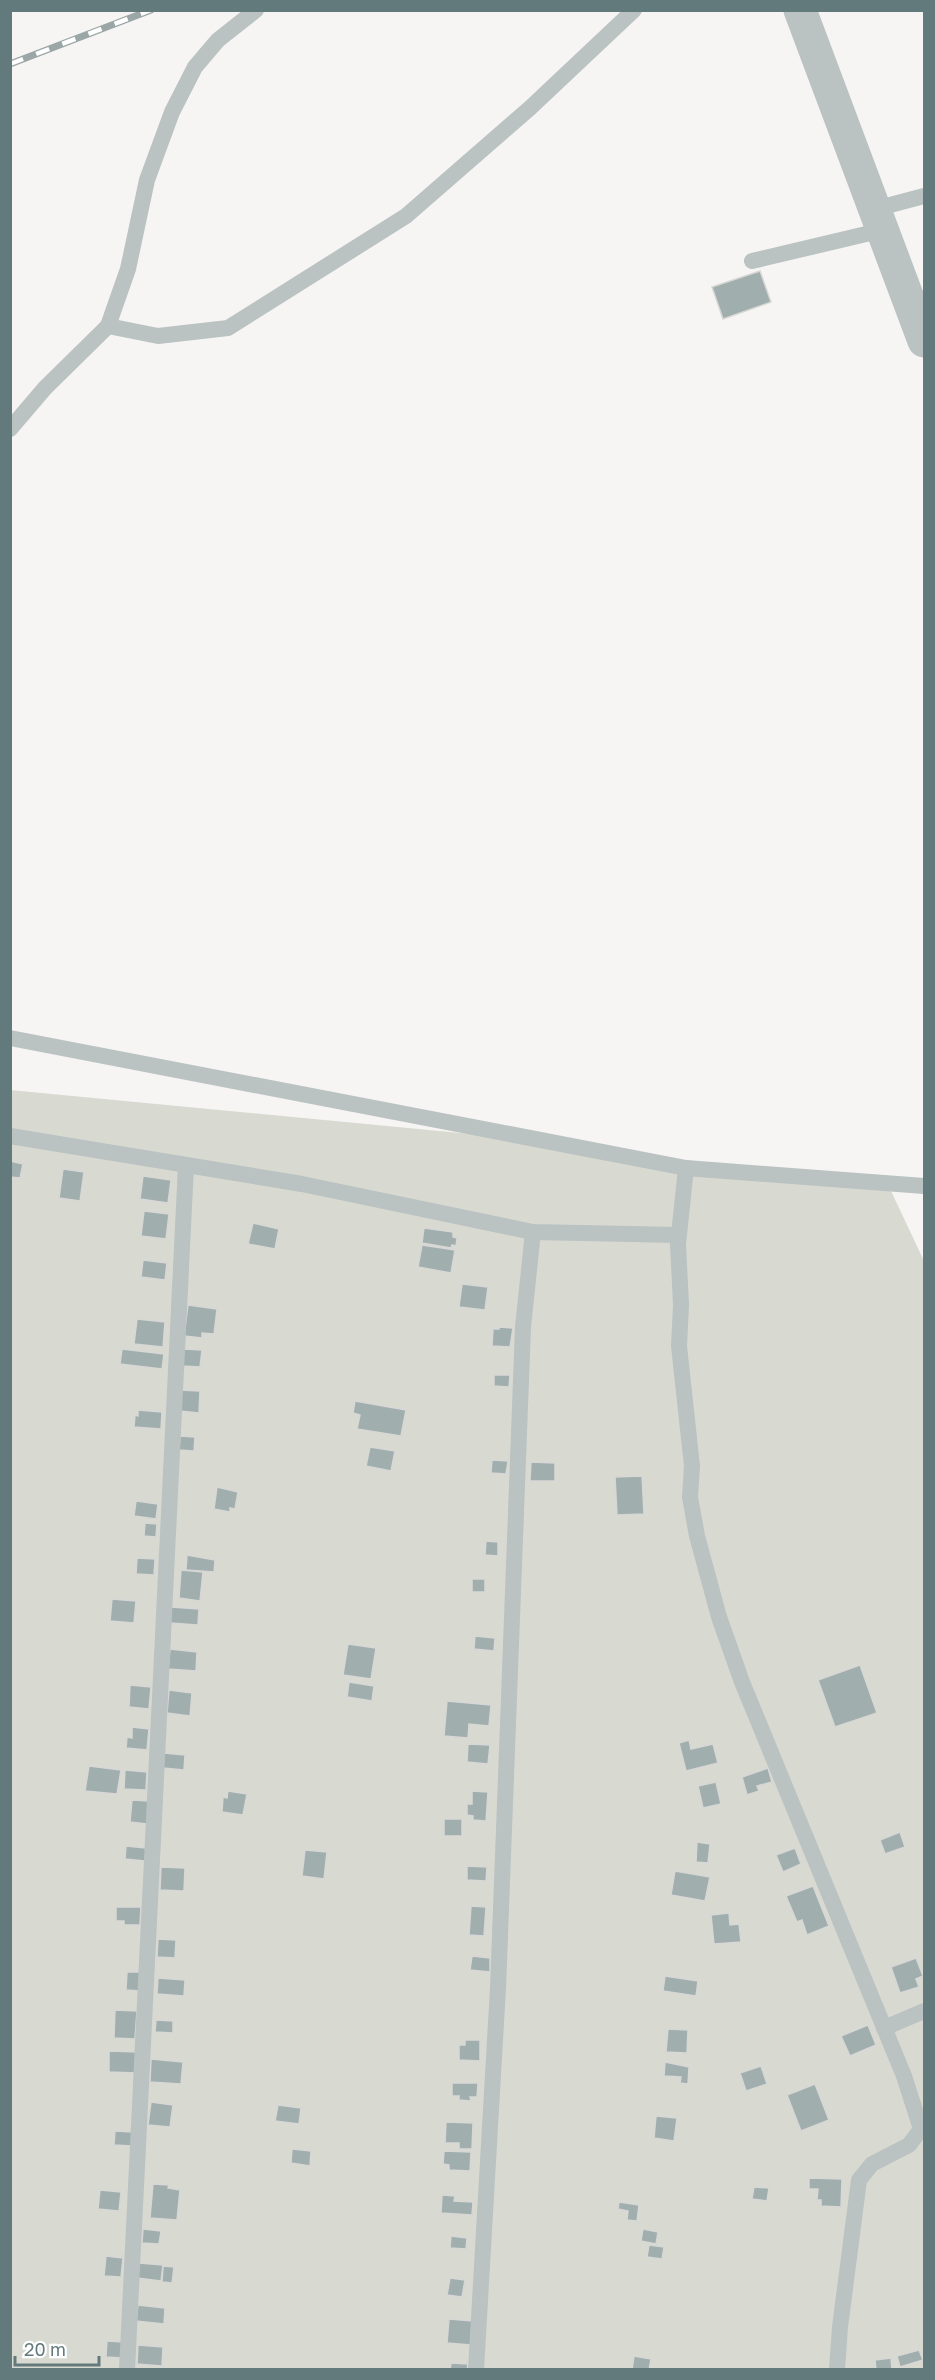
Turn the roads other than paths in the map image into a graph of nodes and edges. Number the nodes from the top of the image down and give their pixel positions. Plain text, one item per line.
1 (256, 10) edge
2 (634, 10) edge
3 (800, 10) edge
4 (924, 196) edge
5 (879, 219) junction
6 (752, 261) dead end
7 (108, 326) junction
8 (924, 340) edge
9 (10, 429) edge
10 (10, 1038) edge
11 (10, 1136) edge
12 (186, 1166) junction
13 (686, 1168) junction
14 (924, 1186) edge
15 (532, 1232) junction
16 (679, 1234) junction
17 (924, 2011) edge
18 (884, 2028) junction
19 (127, 2370) edge
20 (476, 2370) edge
21 (837, 2370) edge

1 - 7 lane
2 - 7 lane
3 - 5 street
4 - 5 lane
5 - 6 lane
5 - 8 street
7 - 9 lane
10 - 13 lane
11 - 12 lane
12 - 15 lane
12 - 19 lane
13 - 14 lane
13 - 16 lane
15 - 16 lane
15 - 20 lane
16 - 18 lane
17 - 18 lane
18 - 21 lane

